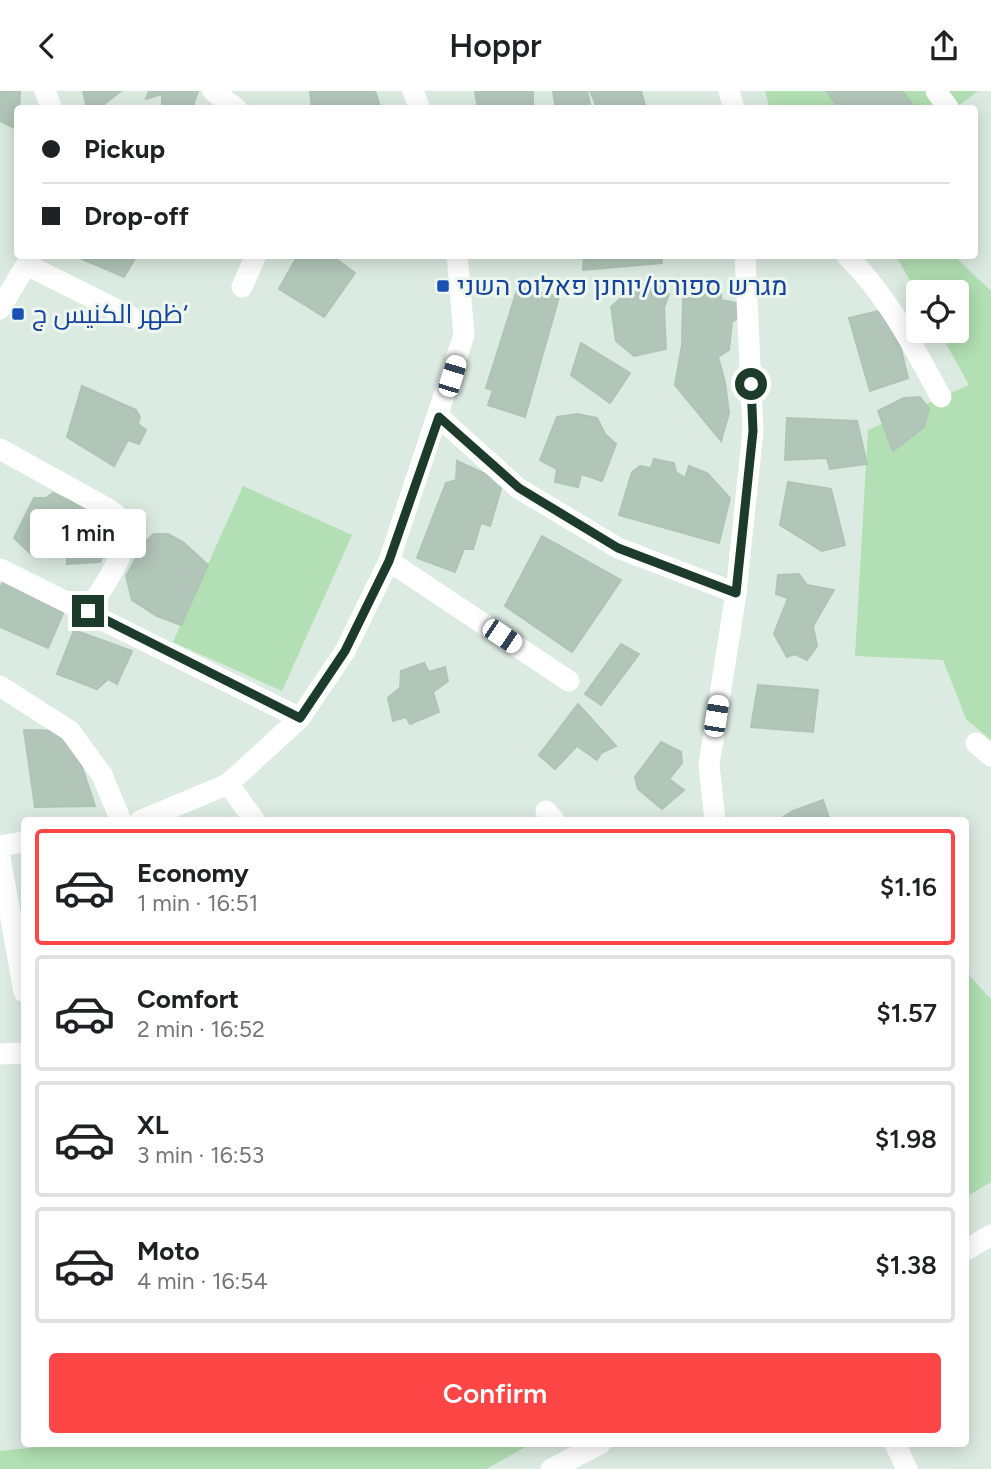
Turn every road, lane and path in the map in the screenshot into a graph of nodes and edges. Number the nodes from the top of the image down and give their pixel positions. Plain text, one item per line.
1 (212, 91) edge
2 (231, 105) edge
3 (254, 259) edge
4 (457, 259) edge
5 (745, 259) edge
6 (850, 259) edge
7 (29, 260) edge
8 (242, 287) dead end
9 (0, 309) edge
10 (131, 317) dead end
11 (940, 397) dead end
12 (439, 417) junction
13 (0, 449) edge
14 (389, 561) junction
15 (0, 569) edge
16 (736, 593) junction
17 (88, 611) junction
18 (569, 681) dead end
19 (0, 686) edge
20 (300, 718) junction
21 (229, 784) junction
22 (119, 817) edge
23 (150, 817) edge
24 (251, 817) edge
25 (712, 817) edge
26 (21, 842) edge
27 (0, 846) edge
28 (0, 857) edge
29 (21, 975) edge
30 (21, 1053) edge
31 (0, 1054) edge
32 (991, 1235) edge
33 (969, 1248) edge
34 (594, 1447) edge
35 (895, 1447) edge
36 (551, 1469) edge
37 (906, 1469) edge

1 - 2 street
3 - 8 street
4 - 12 street
5 - 16 street
6 - 11 street
7 - 9 street
7 - 10 street
12 - 14 street
12 - 16 street
13 - 17 street
14 - 18 street
14 - 20 street
15 - 17 street
16 - 25 street
17 - 20 street
19 - 22 street
20 - 21 street
21 - 23 street
21 - 24 street
26 - 27 street
28 - 29 street
30 - 31 street
32 - 33 street
34 - 36 street
35 - 37 street

